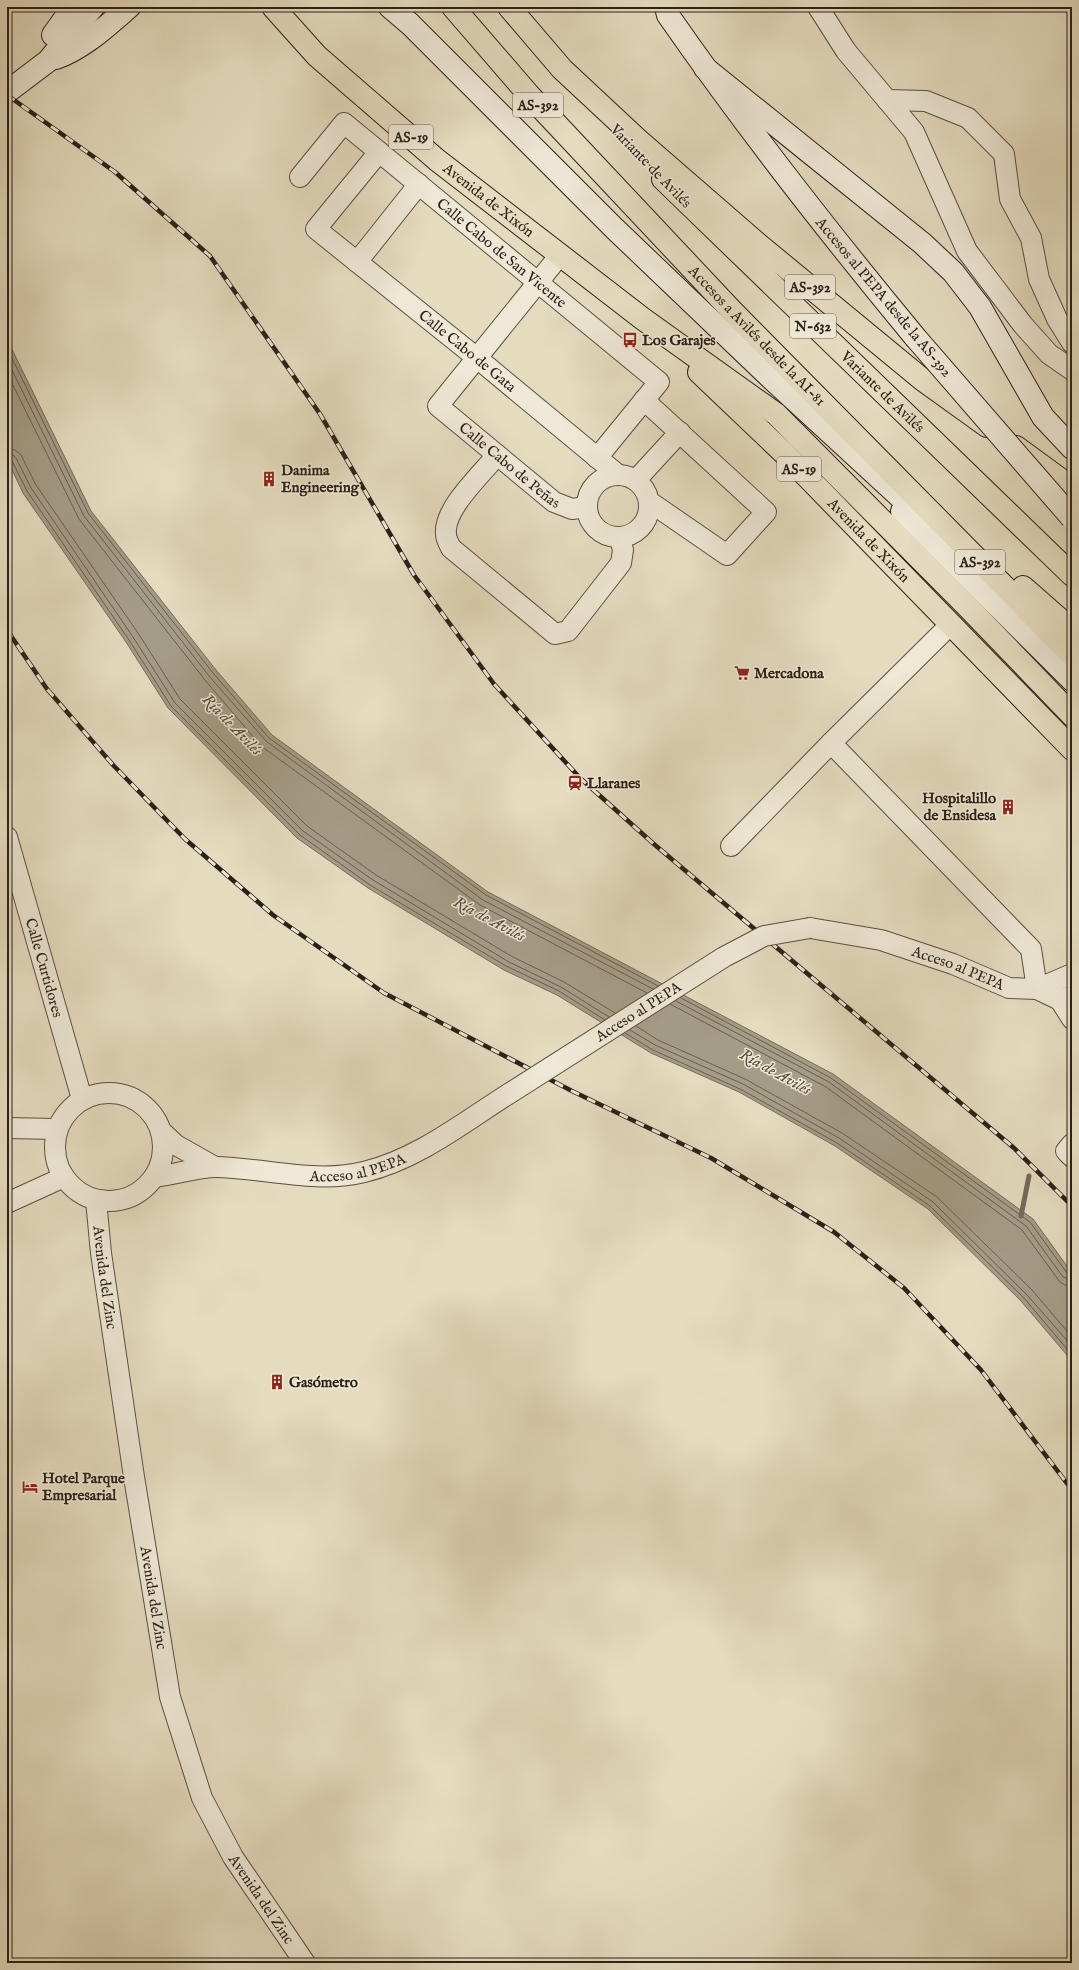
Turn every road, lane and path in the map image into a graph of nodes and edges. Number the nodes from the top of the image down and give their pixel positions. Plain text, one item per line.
1 (73, 7) edge
2 (93, 7) edge
3 (129, 7) edge
4 (273, 7) edge
5 (390, 7) edge
6 (453, 7) edge
7 (509, 7) edge
8 (666, 7) edge
9 (818, 7) edge
10 (48, 62) junction
11 (562, 69) junction
12 (709, 71) junction
13 (7, 92) edge
14 (887, 100) junction
15 (379, 152) junction
16 (300, 177) dead end
17 (419, 184) junction
18 (560, 255) junction
19 (357, 262) junction
20 (538, 282) junction
21 (643, 319) junction
22 (1072, 343) edge
23 (477, 358) junction
24 (1072, 370) edge
25 (772, 379) junction
26 (644, 400) junction
27 (680, 432) junction
28 (1072, 448) edge
29 (497, 455) junction
30 (597, 458) junction
31 (617, 474) junction
32 (636, 480) junction
33 (1072, 488) edge
34 (650, 502) junction
35 (586, 507) junction
36 (1072, 518) edge
37 (620, 538) junction
38 (1072, 575) edge
39 (950, 625) junction
40 (1067, 642) edge
41 (1072, 680) edge
42 (1072, 715) edge
43 (831, 742) junction
44 (1072, 749) edge
45 (7, 837) edge
46 (731, 846) dead end
47 (1072, 974) edge
48 (1037, 989) junction
49 (1066, 998) edge
50 (1072, 1019) edge
51 (82, 1099) junction
52 (7, 1128) edge
53 (57, 1129) junction
54 (161, 1130) junction
55 (215, 1167) junction
56 (64, 1177) junction
57 (154, 1178) junction
58 (96, 1200) junction
59 (7, 1203) edge
60 (306, 1963) edge

1 - 10 main road
2 - 10 main road
3 - 10 main road
4 - 18 main road, Avenida de Xixón / AS-19
5 - 25 main road
6 - 40 main road, Accesos a Avilés desde la AI-81 / AS-392
7 - 11 main road, AS-392
8 - 12 main road, Accesos al PEPA desde la AS-392
9 - 14 street
10 - 13 main road
11 - 33 main road, AS-392
11 - 38 main road, Variante de Avilés / N-632
12 - 28 main road, Accesos al PEPA desde la AS-392
12 - 36 main road, Accesos al PEPA desde la AS-392, bridge
14 - 22 street
14 - 24 street
15 - 16 street, Calle Cabo de San Vicente
15 - 17 street, Calle Cabo de San Vicente
15 - 19 street, Calle Cabo de Gata
17 - 19 street
17 - 20 street, Calle Cabo de San Vicente
18 - 20 street
18 - 21 main road, Avenida de Xixón / AS-19
19 - 23 street, Calle Cabo de Gata
20 - 23 street
20 - 26 street, Calle Cabo de San Vicente
21 - 39 main road, Avenida de Xixón / AS-19
21 - 42 main road, Avenida de Xixón / AS-19
23 - 29 street, Calle Cabo de Peñas
23 - 30 street, Calle Cabo de Gata
25 - 40 main road
25 - 41 main road
26 - 27 street
26 - 30 street
27 - 32 street
27 - 34 street
29 - 35 street, Calle Cabo de Peñas
29 - 37 street
30 - 31 street, Calle Cabo de Gata
31 - 32 street
31 - 35 street
32 - 34 street
34 - 37 street
35 - 37 street
39 - 43 street
39 - 44 main road, Avenida de Xixón / AS-19
43 - 46 street
43 - 48 street
45 - 51 street, Calle Curtidores
47 - 48 street
48 - 49 street, Acceso al PEPA
48 - 55 street, Acceso al PEPA, bridge
49 - 50 street
51 - 53 street
51 - 54 street
52 - 53 street
53 - 56 street
54 - 55 street
54 - 57 street
55 - 57 street
56 - 58 street
56 - 59 street
57 - 58 street
58 - 60 street, Avenida del Zinc

